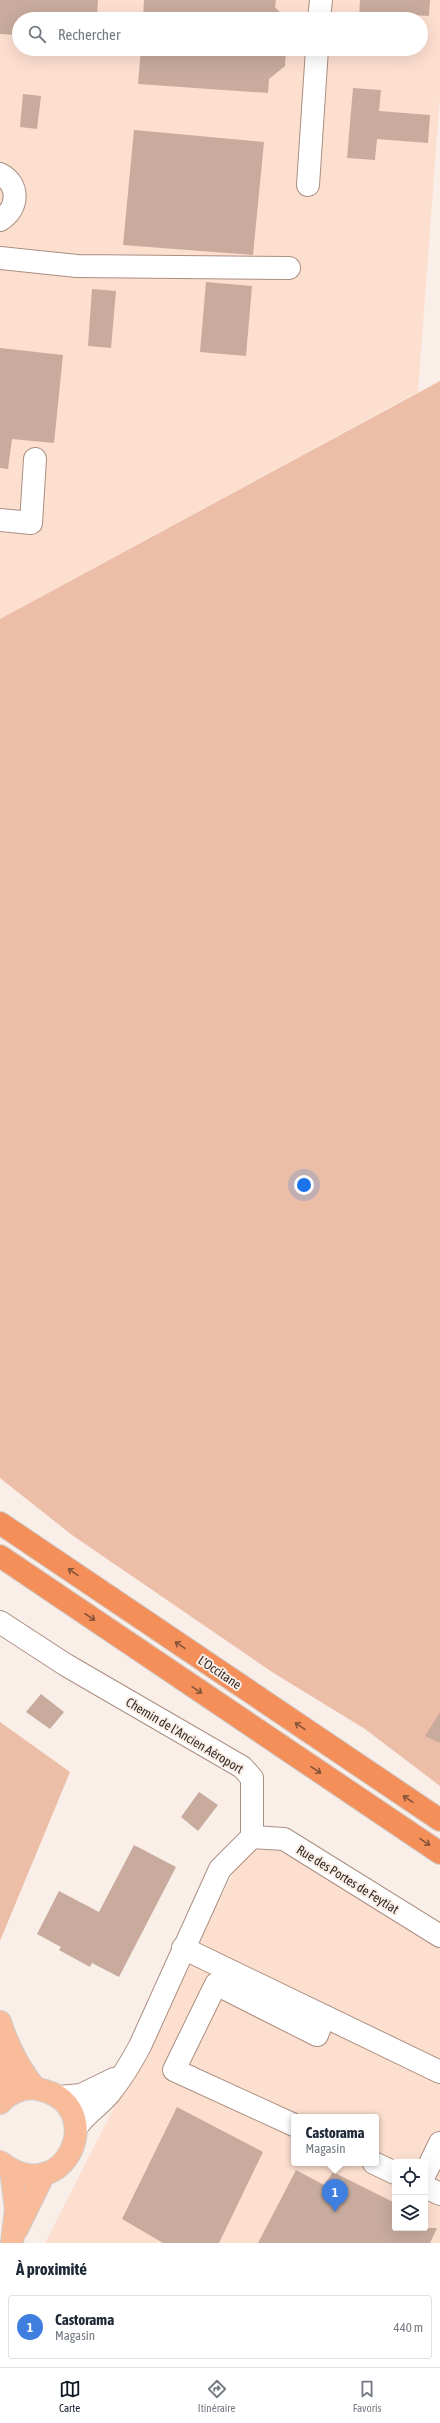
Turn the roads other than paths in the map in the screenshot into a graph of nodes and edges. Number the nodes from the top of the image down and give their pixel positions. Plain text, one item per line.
1 (321, 0) edge
2 (320, 12) edge
3 (317, 56) edge
4 (0, 174) edge
5 (308, 185) dead end
6 (0, 220) edge
7 (0, 258) edge
8 (289, 268) dead end
9 (35, 460) dead end
10 (0, 520) edge
11 (0, 1523) edge
12 (0, 1556) edge
13 (0, 1622) edge
14 (440, 1820) edge
15 (252, 1837) junction
16 (440, 1853) edge
17 (440, 1936) edge
18 (182, 1948) junction
19 (324, 2016) junction
20 (3, 2030) edge
21 (126, 2072) junction
22 (440, 2072) edge
23 (35, 2088) junction
24 (59, 2097) junction
25 (2, 2101) edge
26 (291, 2124) edge
27 (76, 2128) junction
28 (440, 2143) edge
29 (379, 2165) edge
30 (6, 2166) edge
31 (428, 2168) edge
32 (392, 2172) edge
33 (44, 2174) junction
34 (428, 2188) edge
35 (440, 2194) edge
36 (14, 2238) edge

1 - 2 street
3 - 5 street
4 - 6 street
7 - 8 street
9 - 10 street
14 -> 11 highway, L'Occitane
12 -> 16 highway
13 - 15 street, Chemin de l'Ancien Aéroport
15 - 17 street, Rue des Portes de Feytiat
15 - 18 street
18 - 19 street
18 - 21 street
19 - 22 street
19 - 26 street
20 - 23 main road
20 - 25 main road
21 - 24 street
21 - 27 street
23 - 24 main road
23 - 25 main road
24 - 27 main road
27 - 33 main road
28 - 31 street
29 - 32 street
30 - 33 main road
30 - 36 main road
33 - 36 main road
34 - 35 street

